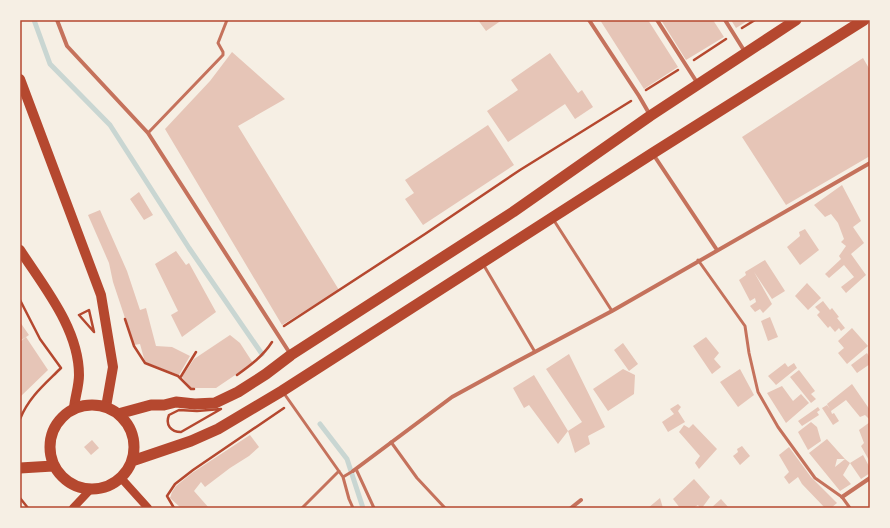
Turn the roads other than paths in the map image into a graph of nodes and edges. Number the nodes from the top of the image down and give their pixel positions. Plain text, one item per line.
1 (57, 20) edge
2 (227, 20) edge
3 (589, 20) edge
4 (657, 20) edge
5 (725, 20) edge
6 (864, 20) edge
7 (792, 21) edge
8 (745, 53) junction
9 (20, 80) edge
10 (698, 84) junction
11 (650, 116) junction
12 (148, 133) junction
13 (653, 153) junction
14 (870, 163) edge
15 (552, 218) junction
16 (20, 250) edge
17 (717, 250) junction
18 (698, 260) junction
19 (482, 263) junction
20 (612, 311) junction
21 (535, 352) junction
22 (291, 355) junction
23 (282, 391) junction
24 (106, 407) junction
25 (74, 408) junction
26 (118, 414) junction
27 (391, 442) junction
28 (132, 461) junction
29 (53, 466) junction
30 (20, 468) edge
31 (355, 470) junction
32 (338, 471) junction
33 (344, 477) junction
34 (121, 478) junction
35 (870, 478) edge
36 (90, 490) junction
37 (842, 497) junction
38 (581, 500) dead end
39 (73, 508) edge
40 (148, 508) edge
41 (302, 508) edge
42 (353, 508) edge
43 (374, 508) edge
44 (445, 508) edge
45 (571, 508) edge
46 (850, 508) edge

1 - 12 street
2 - 12 lane
3 - 11 street
4 - 10 street
5 - 8 street
6 - 13 highway
7 - 8 highway
8 - 10 highway
9 - 24 main road
10 - 11 highway
11 - 22 highway
12 - 22 street
13 - 15 highway
13 - 17 street
14 - 17 street
15 - 19 highway
15 - 20 lane
16 - 25 main road
17 - 18 street
18 - 20 street
18 - 37 lane
19 - 21 lane
19 - 23 highway
20 - 21 street
21 - 27 street
22 - 26 highway
23 - 28 highway
23 - 32 lane
24 - 25 highway
24 - 26 highway
25 - 29 highway
26 - 28 highway
27 - 31 street
27 - 44 lane
28 - 34 highway
29 - 30 highway
29 - 36 highway
31 - 33 lane
31 - 43 lane
32 - 33 lane
32 - 41 lane
33 - 42 lane
34 - 36 highway
34 - 40 main road
35 - 37 street
36 - 39 main road
37 - 46 lane
38 - 45 street

